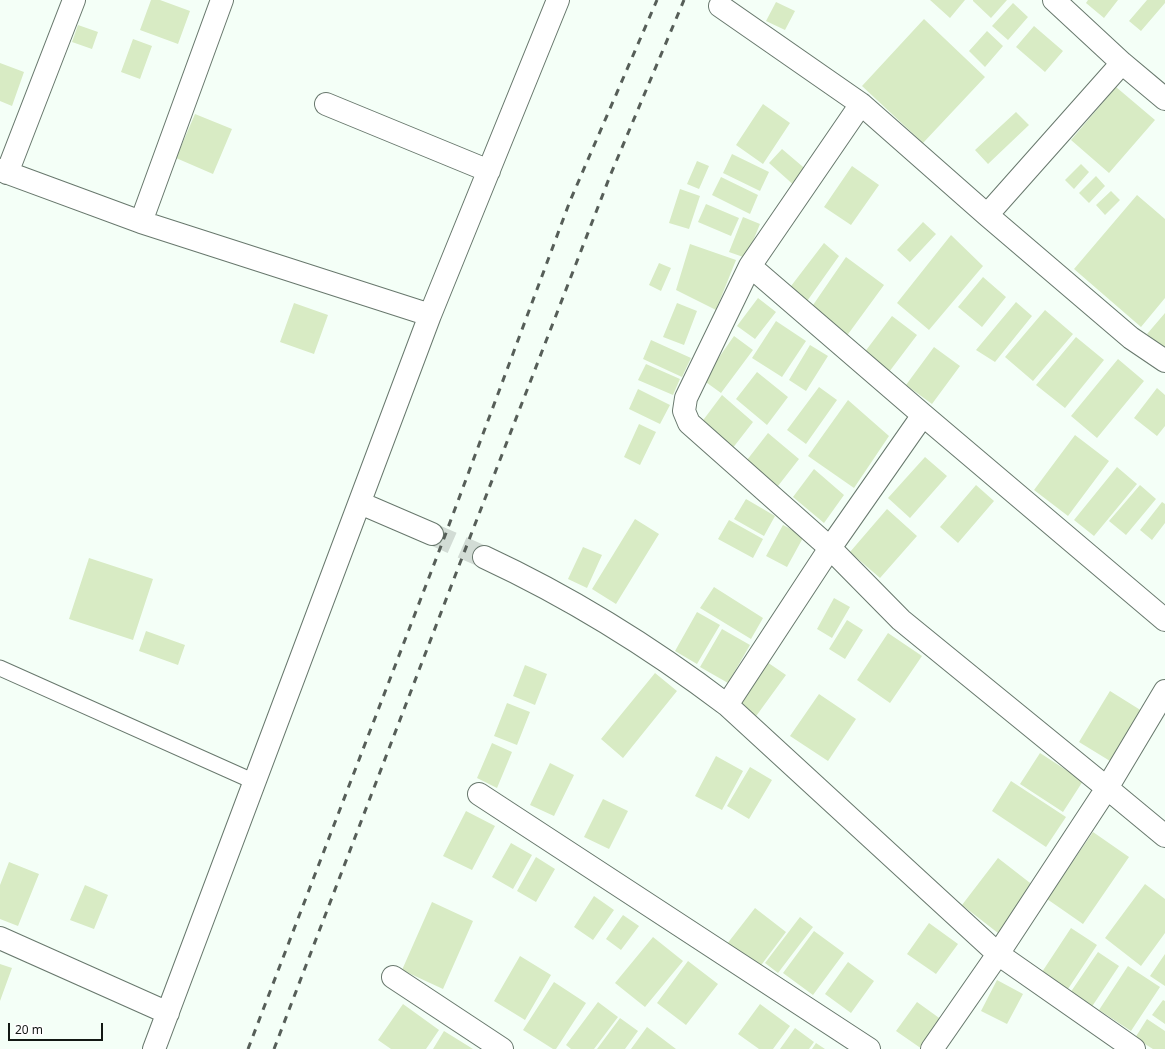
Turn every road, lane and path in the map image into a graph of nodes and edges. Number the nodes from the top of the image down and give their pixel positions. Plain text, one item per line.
1 (74, 0) edge
2 (222, 0) edge
3 (558, 0) edge
4 (1054, 0) edge
5 (720, 6) dead end
6 (1122, 63) junction
7 (1165, 99) edge
8 (326, 104) dead end
9 (861, 104) junction
10 (4, 171) edge
11 (489, 171) junction
12 (988, 215) junction
13 (141, 222) junction
14 (750, 266) junction
15 (430, 315) junction
16 (1165, 361) edge
17 (923, 415) junction
18 (360, 503) junction
19 (432, 534) tunnel mouth
20 (830, 548) junction
21 (484, 557) tunnel mouth
22 (1165, 620) edge
23 (0, 668) edge
24 (1165, 691) edge
25 (727, 705) junction
26 (255, 782) junction
27 (1107, 788) junction
28 (479, 794) dead end
29 (1165, 836) edge
30 (0, 938) edge
31 (998, 954) junction
32 (393, 977) dead end
33 (168, 1013) junction
34 (154, 1049) edge
35 (502, 1049) edge
36 (869, 1049) edge
37 (932, 1049) edge
38 (1134, 1049) edge

1 - 10 street
2 - 13 street
3 - 11 street
4 - 6 street
5 - 9 street
6 - 7 street
6 - 12 street
8 - 11 street
9 - 12 street
9 - 14 street
10 - 13 street
11 - 15 street
12 - 16 street
13 - 15 street
14 - 17 street
14 - 20 street
15 - 18 street
17 - 20 street
17 - 22 street
18 - 19 street
18 - 26 street
20 - 25 street
20 - 27 street
21 - 25 street
23 - 26 lane
24 - 27 street
25 - 31 street
26 - 33 street
27 - 29 street
27 - 31 street
28 - 36 street
30 - 33 street
31 - 37 street
31 - 38 street
32 - 35 street
33 - 34 street

